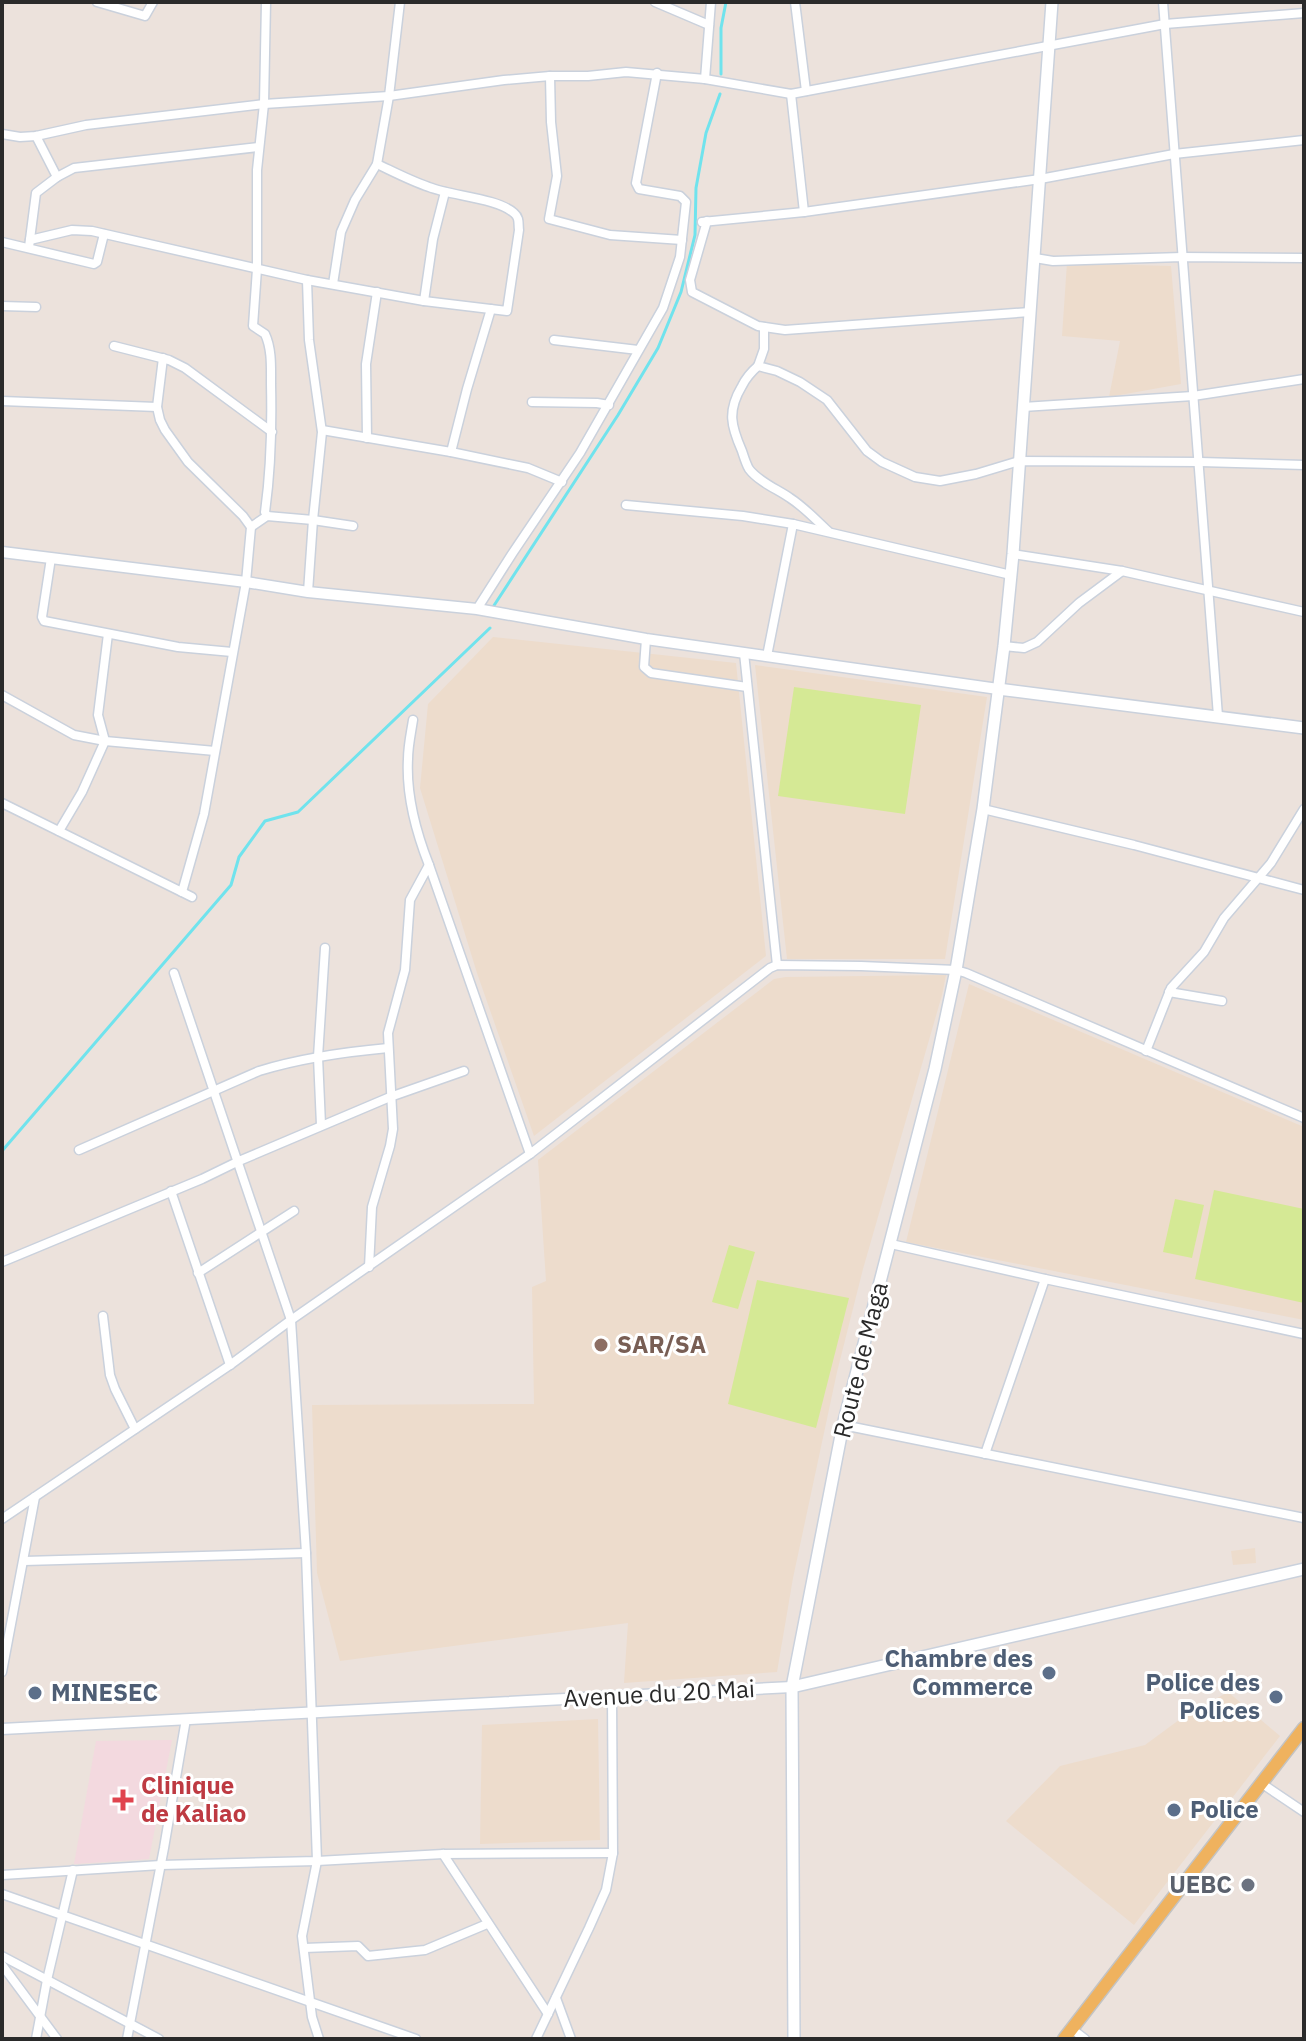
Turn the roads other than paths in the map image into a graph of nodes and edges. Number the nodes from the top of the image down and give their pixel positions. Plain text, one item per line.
1 (97, 2) edge
2 (153, 2) edge
3 (266, 2) edge
4 (400, 2) edge
5 (655, 2) edge
6 (711, 2) edge
7 (795, 2) edge
8 (1052, 2) edge
9 (1163, 2) edge
10 (1304, 13) edge
11 (1165, 24) junction
12 (709, 25) junction
13 (1049, 46) junction
14 (657, 73) junction
15 (550, 76) junction
16 (705, 79) junction
17 (806, 91) junction
18 (791, 94) junction
19 (389, 96) junction
20 (264, 104) junction
21 (2, 134) edge
22 (36, 136) junction
23 (1304, 140) edge
24 (259, 147) junction
25 (1174, 154) junction
26 (377, 164) junction
27 (57, 177) junction
28 (1040, 179) junction
29 (445, 192) junction
30 (804, 212) junction
31 (104, 234) junction
32 (682, 240) junction
33 (2, 242) edge
34 (29, 243) junction
35 (1182, 257) junction
36 (1035, 258) junction
37 (1304, 258) edge
38 (257, 269) junction
39 (307, 280) junction
40 (333, 284) junction
41 (377, 292) junction
42 (424, 301) junction
43 (2, 306) edge
44 (36, 307) dead end
45 (491, 309) junction
46 (1030, 312) junction
47 (764, 327) junction
48 (554, 340) dead end
49 (114, 346) dead end
50 (638, 350) junction
51 (163, 358) junction
52 (758, 366) junction
53 (1304, 379) edge
54 (1193, 396) junction
55 (2, 401) edge
56 (532, 402) dead end
57 (609, 405) junction
58 (157, 407) junction
59 (1023, 407) junction
60 (322, 430) junction
61 (272, 432) junction
62 (367, 438) junction
63 (451, 452) junction
64 (1019, 461) junction
65 (1200, 462) junction
66 (1304, 465) edge
67 (562, 482) junction
68 (626, 505) dead end
69 (267, 516) junction
70 (313, 520) junction
71 (793, 524) junction
72 (353, 526) dead end
73 (251, 527) junction
74 (830, 533) junction
75 (2, 552) edge
76 (1013, 554) junction
77 (51, 558) junction
78 (1122, 571) junction
79 (1011, 575) junction
80 (246, 582) junction
81 (308, 592) junction
82 (1209, 592) junction
83 (477, 609) junction
84 (1304, 612) edge
85 (108, 634) junction
86 (646, 639) junction
87 (1004, 646) junction
88 (232, 652) junction
89 (744, 653) junction
90 (767, 656) junction
91 (747, 687) junction
92 (998, 689) junction
93 (2, 695) edge
94 (1218, 716) junction
95 (413, 720) dead end
96 (1304, 728) edge
97 (105, 741) junction
98 (215, 751) junction
99 (2, 803) edge
100 (983, 809) junction
101 (1304, 809) edge
102 (59, 831) junction
103 (429, 865) junction
104 (1258, 879) junction
105 (1304, 890) edge
106 (182, 892) junction
107 (192, 897) dead end
108 (325, 948) dead end
109 (777, 965) junction
110 (956, 970) junction
111 (174, 973) dead end
112 (1169, 992) junction
113 (1222, 1001) dead end
114 (388, 1048) junction
115 (1146, 1051) junction
116 (318, 1057) junction
117 (464, 1071) dead end
118 (215, 1090) junction
119 (390, 1097) junction
120 (1304, 1118) edge
121 (321, 1125) junction
122 (79, 1150) dead end
123 (530, 1154) junction
124 (239, 1161) junction
125 (171, 1191) junction
126 (294, 1211) dead end
127 (262, 1232) junction
128 (891, 1244) junction
129 (2, 1262) edge
130 (369, 1267) junction
131 (198, 1273) junction
132 (1045, 1279) junction
133 (103, 1316) dead end
134 (291, 1320) junction
135 (1304, 1334) edge
136 (230, 1365) junction
137 (843, 1425) junction
138 (135, 1429) junction
139 (985, 1454) junction
140 (35, 1497) junction
141 (1304, 1518) edge
142 (2, 1519) edge
143 (306, 1553) junction
144 (24, 1561) junction
145 (1304, 1569) edge
146 (2, 1672) edge
147 (792, 1687) junction
148 (612, 1696) junction
149 (311, 1713) junction
150 (186, 1719) junction
151 (1304, 1728) edge
152 (2, 1729) edge
153 (1261, 1783) junction
154 (1304, 1812) edge
155 (613, 1853) junction
156 (443, 1854) junction
157 (317, 1861) junction
158 (161, 1865) junction
159 (73, 1870) junction
160 (2, 1875) edge
161 (2, 1894) edge
162 (62, 1916) junction
163 (487, 1924) junction
164 (145, 1944) junction
165 (304, 1948) junction
166 (2, 1956) edge
167 (2, 1965) edge
168 (47, 1980) junction
169 (556, 1998) junction
170 (311, 2003) junction
171 (548, 2014) junction
172 (41, 2017) junction
173 (130, 2024) junction
174 (1068, 2034) edge
175 (36, 2039) edge
176 (57, 2039) edge
177 (127, 2039) edge
178 (159, 2039) edge
179 (319, 2039) edge
180 (416, 2039) edge
181 (536, 2039) edge
182 (571, 2039) edge
183 (794, 2039) edge
184 (1085, 2039) edge

1 - 2 street
3 - 20 street
4 - 19 street
5 - 12 street
6 - 12 street
7 - 17 street
8 - 13 main road, Route de Maga
9 - 11 street
10 - 11 street
11 - 13 street
11 - 25 street
12 - 16 street
13 - 17 street
13 - 28 main road, Route de Maga
14 - 15 street
14 - 16 street
14 - 32 street
15 - 19 street
15 - 32 street
16 - 18 street
17 - 18 street
18 - 30 street
19 - 20 street
19 - 26 street
20 - 22 street
20 - 24 street
21 - 22 street
22 - 27 street
23 - 25 street
24 - 27 street
24 - 38 street
25 - 28 street
25 - 35 street
26 - 29 street
26 - 40 street
27 - 34 street
28 - 30 street
28 - 36 main road, Route de Maga
29 - 42 street
29 - 45 street
30 - 47 street
31 - 34 street
31 - 34 street
31 - 38 street
32 - 50 street
33 - 34 street
35 - 36 street
35 - 37 street
35 - 54 street
36 - 46 main road, Route de Maga
38 - 39 street
38 - 61 street
39 - 40 street
39 - 60 street
40 - 41 street
41 - 42 street
41 - 62 street
42 - 45 street
43 - 44 street
45 - 63 street
46 - 47 street
46 - 59 main road, Route de Maga
47 - 52 street
48 - 50 street
49 - 51 street
50 - 57 street
51 - 58 street
51 - 61 street
52 - 64 street
52 - 74 street
53 - 54 street
54 - 59 street
54 - 65 street
55 - 58 street
56 - 57 street
57 - 67 street
58 - 73 street
59 - 64 main road, Route de Maga
60 - 62 street
60 - 70 street
61 - 69 street
62 - 63 street
63 - 67 street
64 - 65 street
64 - 76 main road, Route de Maga
65 - 66 street
65 - 82 street
67 - 83 street
68 - 71 street
69 - 70 street
69 - 73 street
70 - 72 street
70 - 81 street
71 - 74 street
71 - 90 street
73 - 80 street
74 - 79 street
75 - 77 street
76 - 78 street
76 - 79 main road, Route de Maga
77 - 80 street
77 - 85 street
78 - 82 street
78 - 87 street
79 - 87 main road, Route de Maga
80 - 81 street
80 - 88 street
81 - 83 street
82 - 84 street
82 - 94 street
83 - 86 street
85 - 88 street
85 - 97 street
86 - 89 street
86 - 91 street
87 - 92 main road, Route de Maga
88 - 98 street
89 - 90 street
89 - 91 street
90 - 92 street
91 - 109 street
92 - 94 main road
92 - 100 main road, Route de Maga
93 - 97 street
94 - 96 main road
95 - 103 street
97 - 98 street
97 - 102 street
98 - 106 street
99 - 102 street
100 - 104 street
100 - 110 main road, Route de Maga
101 - 104 street
102 - 106 street
103 - 114 street
103 - 123 street
104 - 105 street
104 - 112 street
106 - 107 street
108 - 116 street
109 - 110 street
109 - 123 street
110 - 115 street
110 - 128 main road, Route de Maga
111 - 118 street
112 - 113 street
112 - 115 street
114 - 116 street
114 - 119 street
115 - 120 street
116 - 118 street
116 - 121 street
117 - 119 street
118 - 122 street
118 - 124 street
119 - 121 street
119 - 130 street
121 - 124 street
123 - 130 street
124 - 125 street
124 - 127 street
125 - 129 street
125 - 131 street
126 - 127 street
127 - 131 street
127 - 134 street
128 - 132 street
128 - 137 main road, Route de Maga
130 - 134 street
131 - 136 street
132 - 135 street
132 - 139 street
133 - 138 street
134 - 136 street
134 - 143 street
136 - 138 street
137 - 139 street
137 - 147 main road, Route de Maga
138 - 140 street
139 - 141 street
140 - 142 street
140 - 144 street
143 - 144 street
143 - 149 street
144 - 146 street
145 - 147 main road, Avenue du 20 Mai
147 - 148 street, Avenue du 20 Mai
147 - 183 main road, Route de Maga
148 - 149 street, Avenue du 20 Mai
148 - 155 street
149 - 150 street, Avenue du 20 Mai
149 - 157 street
150 - 152 street, Avenue du 20 Mai
150 - 158 street
151 - 153 main road
153 - 154 street
153 - 174 main road
155 - 156 street
155 - 169 street
156 - 157 street
156 - 163 street
157 - 158 street
157 - 165 street
158 - 159 street
158 - 164 street
159 - 160 street
159 - 162 street
161 - 162 street
162 - 164 street
162 - 168 street
163 - 165 street
163 - 171 street
164 - 170 street
164 - 173 street
165 - 170 street
166 - 168 street
167 - 172 street
168 - 172 street
168 - 173 street
169 - 171 street
169 - 182 street
170 - 179 street
170 - 180 street
171 - 181 street
172 - 175 street
172 - 176 street
173 - 177 street
173 - 178 street
174 - 184 street

